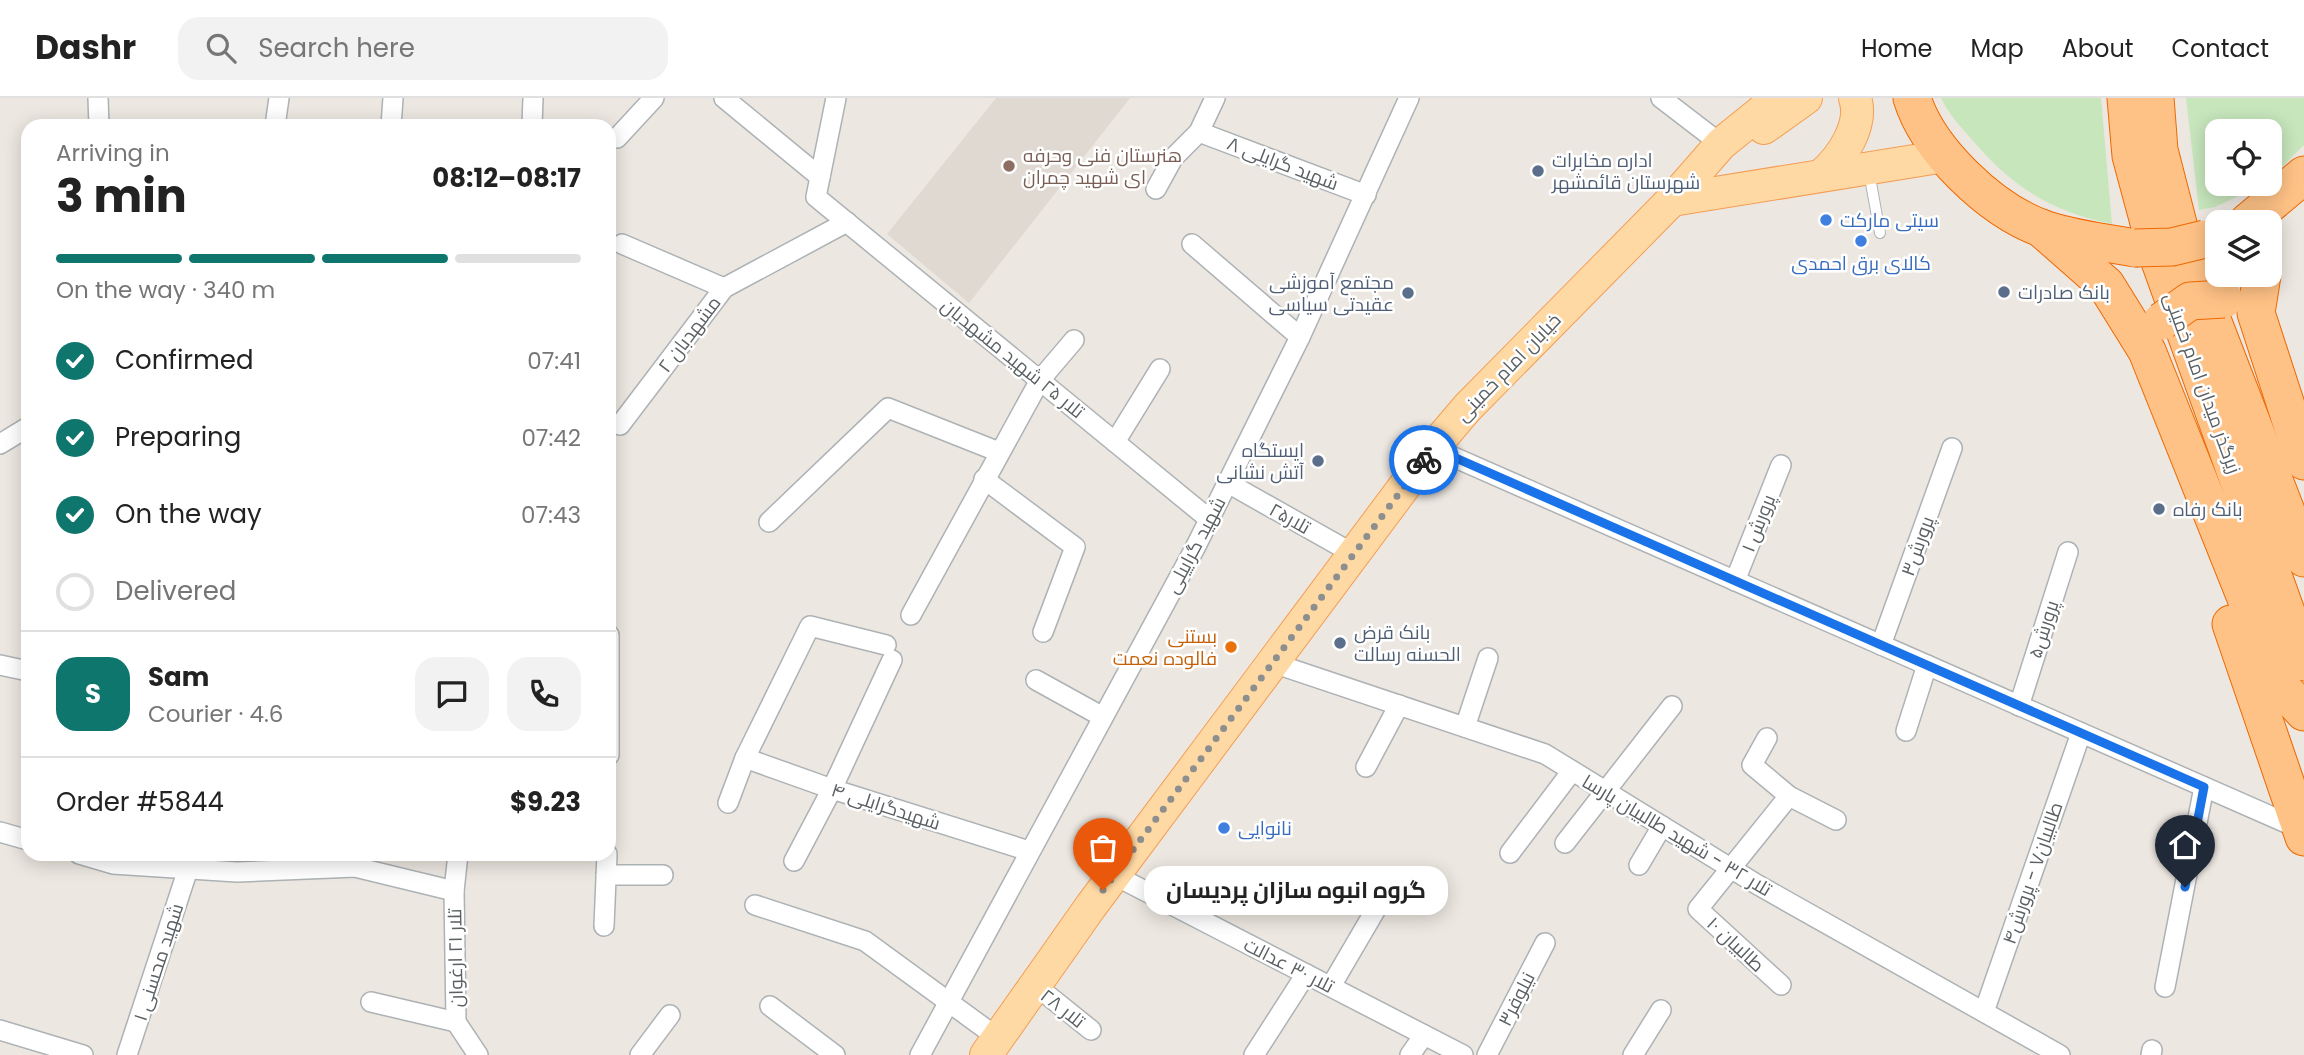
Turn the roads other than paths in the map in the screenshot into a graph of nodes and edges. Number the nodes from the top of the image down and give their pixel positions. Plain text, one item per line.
1 (98, 98) edge
2 (279, 98) edge
3 (393, 98) edge
4 (533, 98) edge
5 (654, 98) edge
6 (724, 98) edge
7 (836, 98) edge
8 (1215, 98) edge
9 (1409, 98) edge
10 (1661, 98) edge
11 (1778, 98) edge
12 (1806, 98) edge
13 (1855, 98) edge
14 (1912, 98) edge
15 (2126, 98) edge
16 (2155, 98) edge
17 (99, 119) edge
18 (276, 119) edge
19 (392, 119) edge
20 (532, 119) edge
21 (1199, 132) junction
22 (617, 138) dead end
23 (1723, 143) junction
24 (1945, 156) junction
25 (1869, 169) junction
26 (1823, 174) junction
27 (820, 177) junction
28 (2301, 178) edge
29 (1156, 190) dead end
30 (1366, 195) junction
31 (1672, 200) junction
32 (2262, 210) edge
33 (2282, 214) edge
34 (847, 222) junction
35 (2040, 228) junction
36 (1880, 233) dead end
37 (2205, 239) edge
38 (622, 244) dead end
39 (1192, 244) dead end
40 (2253, 287) edge
41 (724, 288) junction
42 (2240, 306) junction
43 (2154, 336) junction
44 (1300, 337) junction
45 (1074, 340) dead end
46 (1160, 369) dead end
47 (1040, 380) junction
48 (2174, 420) junction
49 (620, 425) dead end
50 (21, 430) edge
51 (1115, 442) junction
52 (0, 444) edge
53 (1433, 448) junction
54 (1952, 448) dead end
55 (999, 452) junction
56 (2304, 461) edge
57 (1781, 465) dead end
58 (984, 479) junction
59 (1227, 483) junction
60 (1209, 519) junction
61 (769, 522) dead end
62 (2068, 552) dead end
63 (1352, 553) junction
64 (2304, 558) edge
65 (1735, 581) junction
66 (911, 615) dead end
67 (1043, 632) dead end
68 (1881, 645) junction
69 (1488, 658) dead end
70 (2304, 662) edge
71 (1273, 663) junction
72 (0, 665) edge
73 (1927, 665) junction
74 (21, 670) edge
75 (1036, 680) dead end
76 (1399, 705) junction
77 (1672, 706) dead end
78 (2019, 706) junction
79 (2304, 712) edge
80 (1103, 717) junction
81 (1465, 727) junction
82 (1906, 731) dead end
83 (2081, 733) junction
84 (1767, 738) dead end
85 (745, 758) junction
86 (1366, 767) dead end
87 (1572, 771) junction
88 (2204, 787) junction
89 (832, 789) junction
90 (1604, 790) junction
91 (1789, 796) junction
92 (728, 803) dead end
93 (1836, 820) dead end
94 (1662, 826) junction
95 (2303, 834) edge
96 (1, 838) edge
97 (21, 839) edge
98 (1565, 843) dead end
99 (1029, 851) junction
100 (1510, 853) dead end
101 (134, 861) edge
102 (360, 861) edge
103 (457, 861) edge
104 (607, 861) edge
105 (794, 861) dead end
106 (1639, 864) dead end
107 (1729, 867) junction
108 (188, 869) junction
109 (606, 875) junction
110 (663, 875) dead end
111 (1114, 875) junction
112 (1393, 880) dead end
113 (454, 891) junction
114 (755, 905) dead end
115 (604, 926) dead end
116 (1545, 943) dead end
117 (1306, 974) junction
118 (1035, 985) junction
119 (1781, 985) dead end
120 (1331, 986) junction
121 (2165, 986) dead end
122 (371, 1002) dead end
123 (949, 1004) junction
124 (770, 1006) dead end
125 (1661, 1010) dead end
126 (1984, 1012) junction
127 (670, 1016) dead end
128 (456, 1022) junction
129 (0, 1030) edge
130 (1091, 1030) dead end
131 (1424, 1035) junction
132 (992, 1046) edge
133 (74, 1054) edge
134 (127, 1055) edge
135 (478, 1055) edge
136 (640, 1055) edge
137 (835, 1055) edge
138 (920, 1055) edge
139 (1254, 1055) edge
140 (1410, 1055) edge
141 (1463, 1055) edge
142 (1487, 1055) edge
143 (1633, 1055) edge
144 (2060, 1055) edge

1 - 17 street
2 - 18 street
3 - 19 street
4 - 20 street
5 - 22 street
6 - 27 street
7 - 27 street
8 - 21 street
9 - 30 street, شهید گراییلی
10 - 23 street
11 - 23 main road, خیابان امام خمینی
12 - 23 main road
13 - 26 main road
14 - 24 highway
15 - 70 highway, زیرگذر میدان امام خمینی
16 - 64 highway, زیرگذر میدان امام خمینی
21 - 29 street
21 - 30 street, شهید گرایلی ۸
23 - 31 main road, خیابان امام خمینی
24 - 25 main road
24 - 35 highway
25 - 26 main road
25 - 36 lane
26 - 31 main road
27 - 34 street, تلار ۲۵ شهید مشهدبان
28 - 32 highway
28 - 33 highway
30 - 44 street, شهید گراییلی
31 - 53 main road, خیابان امام خمینی
34 - 41 street, مشهدبان ۲
34 - 47 street, تلار ۲۵ شهید مشهدبان
35 - 37 highway, bridge
35 - 43 highway
38 - 41 street
39 - 44 street
40 - 42 highway
41 - 49 street, مشهدبان ۲
42 - 43 highway, bridge
42 - 56 highway
43 - 48 highway
44 - 59 street, شهید گراییلی
45 - 47 street
46 - 51 street
47 - 51 street, تلار ۲۵ شهید مشهدبان
47 - 55 street
48 - 79 highway
48 - 95 highway
50 - 52 street
51 - 60 street, تلار ۲۵ شهید مشهدبان
53 - 63 main road, خیابان امام خمینی
53 - 65 street
54 - 68 street, پرورش۳
55 - 58 street
55 - 61 street
57 - 65 street, پرورش ۱
58 - 66 street
58 - 67 street
59 - 60 street, شهید گراییلی
59 - 63 street, تلار۲۵
60 - 80 street, شهید گراییلی
62 - 78 street, پرورش۵
63 - 71 main road, خیابان امام خمینی
65 - 68 street
68 - 73 street
69 - 81 street
71 - 76 street, تلار ۳۲ - شهید طالبیان پارسا
71 - 111 main road, خیابان امام خمینی
72 - 74 street
73 - 78 street
73 - 82 street
75 - 80 street
76 - 81 street, تلار ۳۲ - شهید طالبیان پارسا
76 - 86 street
77 - 90 street
78 - 83 street
80 - 99 street, شهید گراییلی
81 - 87 street, تلار ۳۲ - شهید طالبیان پارسا
83 - 88 street
83 - 126 street, طالبیان۷ - پرورش۴
84 - 91 street
85 - 89 street, شهیدگرایلی ۴
85 - 89 street
85 - 92 street
87 - 90 street, تلار ۳۲ - شهید طالبیان پارسا
87 - 100 street
88 - 95 street
88 - 121 street
89 - 99 street, شهیدگرایلی ۴
89 - 105 street
90 - 94 street, تلار ۳۲ - شهید طالبیان پارسا
90 - 98 street
91 - 93 street
91 - 107 street
94 - 106 street
94 - 107 street, تلار ۳۲ - شهید طالبیان پارسا
96 - 97 street
99 - 123 street, شهید گراییلی
101 - 108 street
102 - 108 street
102 - 113 street
103 - 113 street, تلار ۲۱ ارغوان
104 - 109 street
107 - 119 street, طالبیان ۱۰
107 - 126 street, تلار ۳۲ - شهید طالبیان پارسا
108 - 134 street, شهید محسنی ۱
109 - 110 street
109 - 115 street
111 - 117 street, تلار ۳۰ عدالت
111 - 118 main road, خیابان امام خمینی
112 - 120 street
113 - 128 street, تلار ۲۱ ارغوان
114 - 123 street
116 - 142 street, نیلوفر۳
117 - 120 street, تلار ۳۰ عدالت
117 - 139 street
118 - 130 street, تلار ۲۸
118 - 132 main road, خیابان امام خمینی
120 - 131 street, تلار ۳۰ عدالت
122 - 128 street
123 - 132 street
123 - 138 street, شهید گراییلی
124 - 137 street
125 - 143 street
126 - 144 street, تلار ۳۲ - شهید طالبیان پارسا
127 - 136 street
128 - 135 street, تلار ۲۱ ارغوان
129 - 133 street
131 - 140 street
131 - 141 street, تلار ۳۰ عدالت

